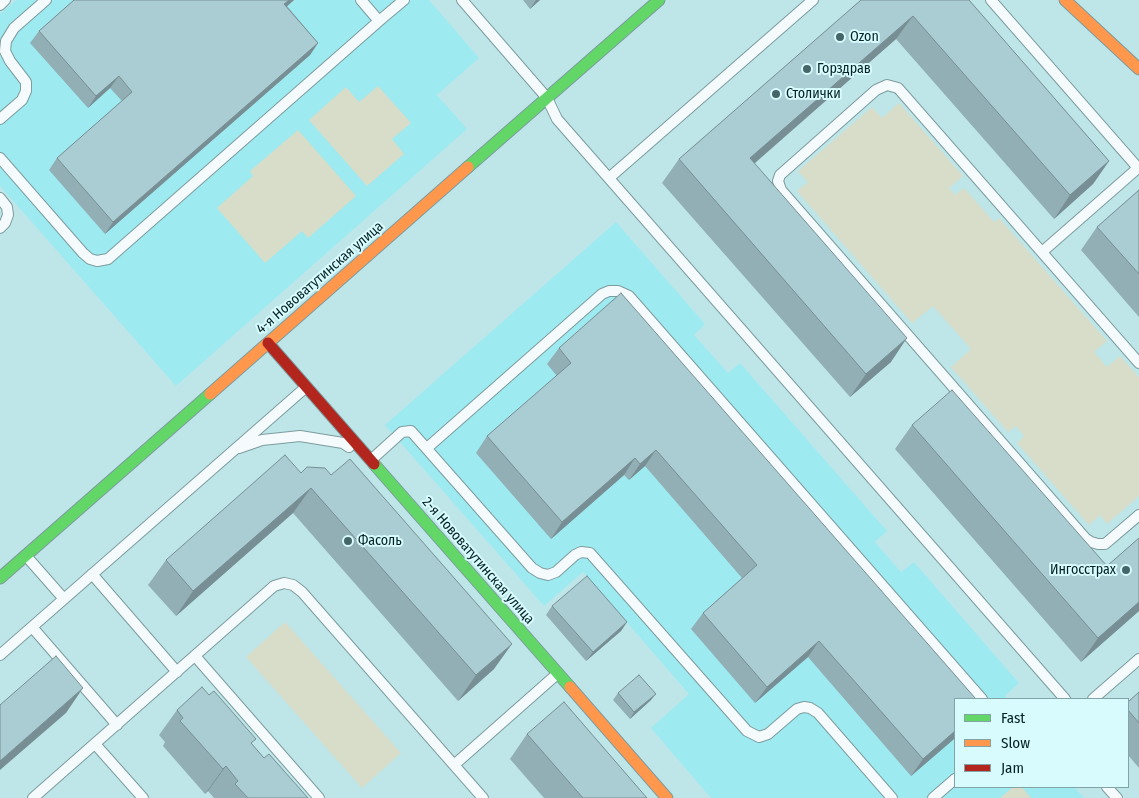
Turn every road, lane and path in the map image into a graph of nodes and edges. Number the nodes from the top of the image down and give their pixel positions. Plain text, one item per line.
1 (5, 0) edge
2 (46, 0) edge
3 (361, 0) edge
4 (404, 0) edge
5 (462, 0) edge
6 (659, 0) edge
7 (813, 0) edge
8 (991, 0) edge
9 (1065, 0) edge
10 (0, 5) edge
11 (379, 21) junction
12 (1139, 69) edge
13 (547, 98) junction
14 (0, 119) edge
15 (0, 158) edge
16 (1138, 168) edge
17 (609, 178) junction
18 (0, 198) edge
19 (0, 228) edge
20 (1042, 252) junction
21 (268, 343) junction
22 (1139, 363) edge
23 (306, 387) junction
24 (427, 448) junction
25 (234, 450) junction
26 (370, 459) junction
27 (1139, 515) edge
28 (26, 555) junction
29 (92, 574) junction
30 (0, 578) edge
31 (64, 599) junction
32 (32, 627) junction
33 (0, 655) edge
34 (195, 656) junction
35 (1139, 659) edge
36 (177, 672) junction
37 (558, 674) junction
38 (981, 698) edge
39 (1064, 698) edge
40 (1094, 698) edge
41 (117, 724) junction
42 (95, 744) junction
43 (454, 765) junction
44 (954, 780) edge
45 (1108, 788) edge
46 (33, 798) edge
47 (143, 798) edge
48 (319, 798) edge
49 (483, 798) edge
50 (667, 798) edge
51 (892, 798) edge
52 (933, 798) edge
53 (1116, 798) edge

1 - 10 lane
2 - 14 lane
3 - 11 lane
4 - 11 lane
5 - 13 lane
6 - 13 street, 4-я Нововатутинская улица
7 - 17 lane
8 - 16 lane
9 - 12 street
11 - 15 lane
13 - 17 lane
13 - 21 street, 4-я Нововатутинская улица
16 - 20 lane
17 - 39 lane
18 - 19 lane
20 - 22 lane
20 - 27 lane
21 - 23 street, 2-я Нововатутинская улица
21 - 28 street, 4-я Нововатутинская улица
23 - 25 lane
23 - 26 street, 2-я Нововатутинская улица
24 - 26 lane
24 - 38 lane
24 - 51 lane
25 - 26 lane
25 - 29 lane
26 - 37 street, 2-я Нововатутинская улица
28 - 30 street, 4-я Нововатутинская улица
28 - 31 lane
29 - 31 lane
29 - 36 lane
31 - 32 lane
32 - 33 lane
32 - 41 lane
34 - 36 lane
34 - 43 lane
34 - 48 lane
35 - 40 lane
36 - 41 lane
37 - 43 lane
37 - 50 street, 2-я Нововатутинская улица
41 - 42 lane
42 - 46 lane
42 - 47 lane
43 - 49 lane
44 - 52 lane
45 - 53 lane

